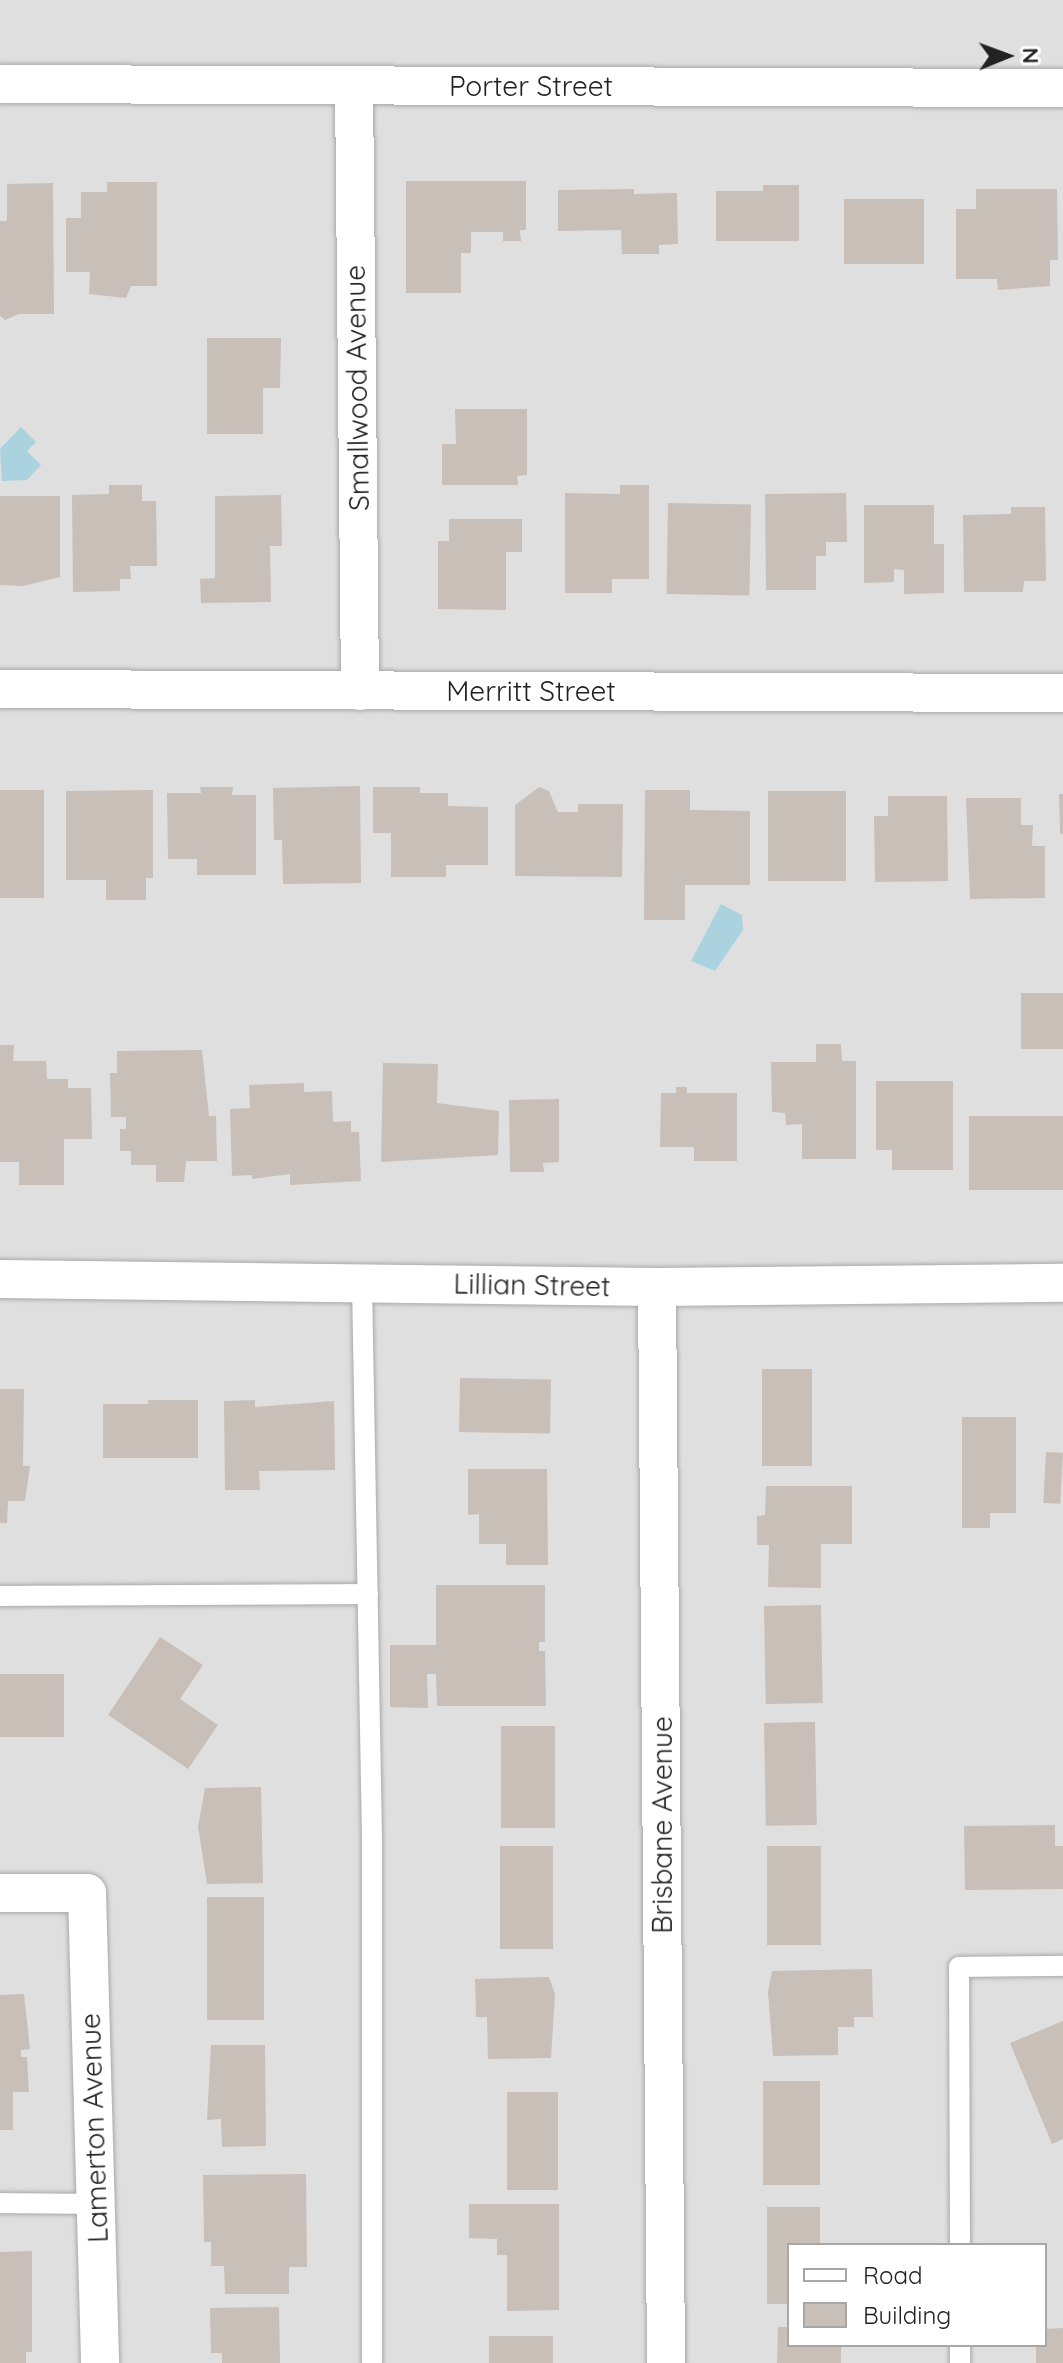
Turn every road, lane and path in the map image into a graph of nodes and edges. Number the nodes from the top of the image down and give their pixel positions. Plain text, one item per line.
1 (0, 84) edge
2 (354, 85) junction
3 (1063, 88) edge
4 (0, 689) edge
5 (360, 691) junction
6 (1063, 693) edge
7 (0, 1279) edge
8 (362, 1283) junction
9 (1063, 1283) edge
10 (657, 1287) junction
11 (368, 1594) junction
12 (0, 1596) edge
13 (0, 1893) edge
14 (1063, 1966) edge
15 (0, 2203) edge
16 (96, 2204) junction
17 (960, 2243) edge
18 (100, 2363) edge
19 (372, 2363) edge
20 (666, 2363) edge

1 - 2 street, Porter Street
2 - 3 street, Porter Street
2 - 5 street, Smallwood Avenue
4 - 5 street, Merritt Street
5 - 6 street, Merritt Street
7 - 8 street, Lillian Street
8 - 10 street, Lillian Street
8 - 11 lane
9 - 10 street, Lillian Street
10 - 20 street, Brisbane Avenue
11 - 12 lane
11 - 19 lane
13 - 16 street, Lamerton Avenue
14 - 17 lane
15 - 16 lane
16 - 18 street, Lamerton Avenue

